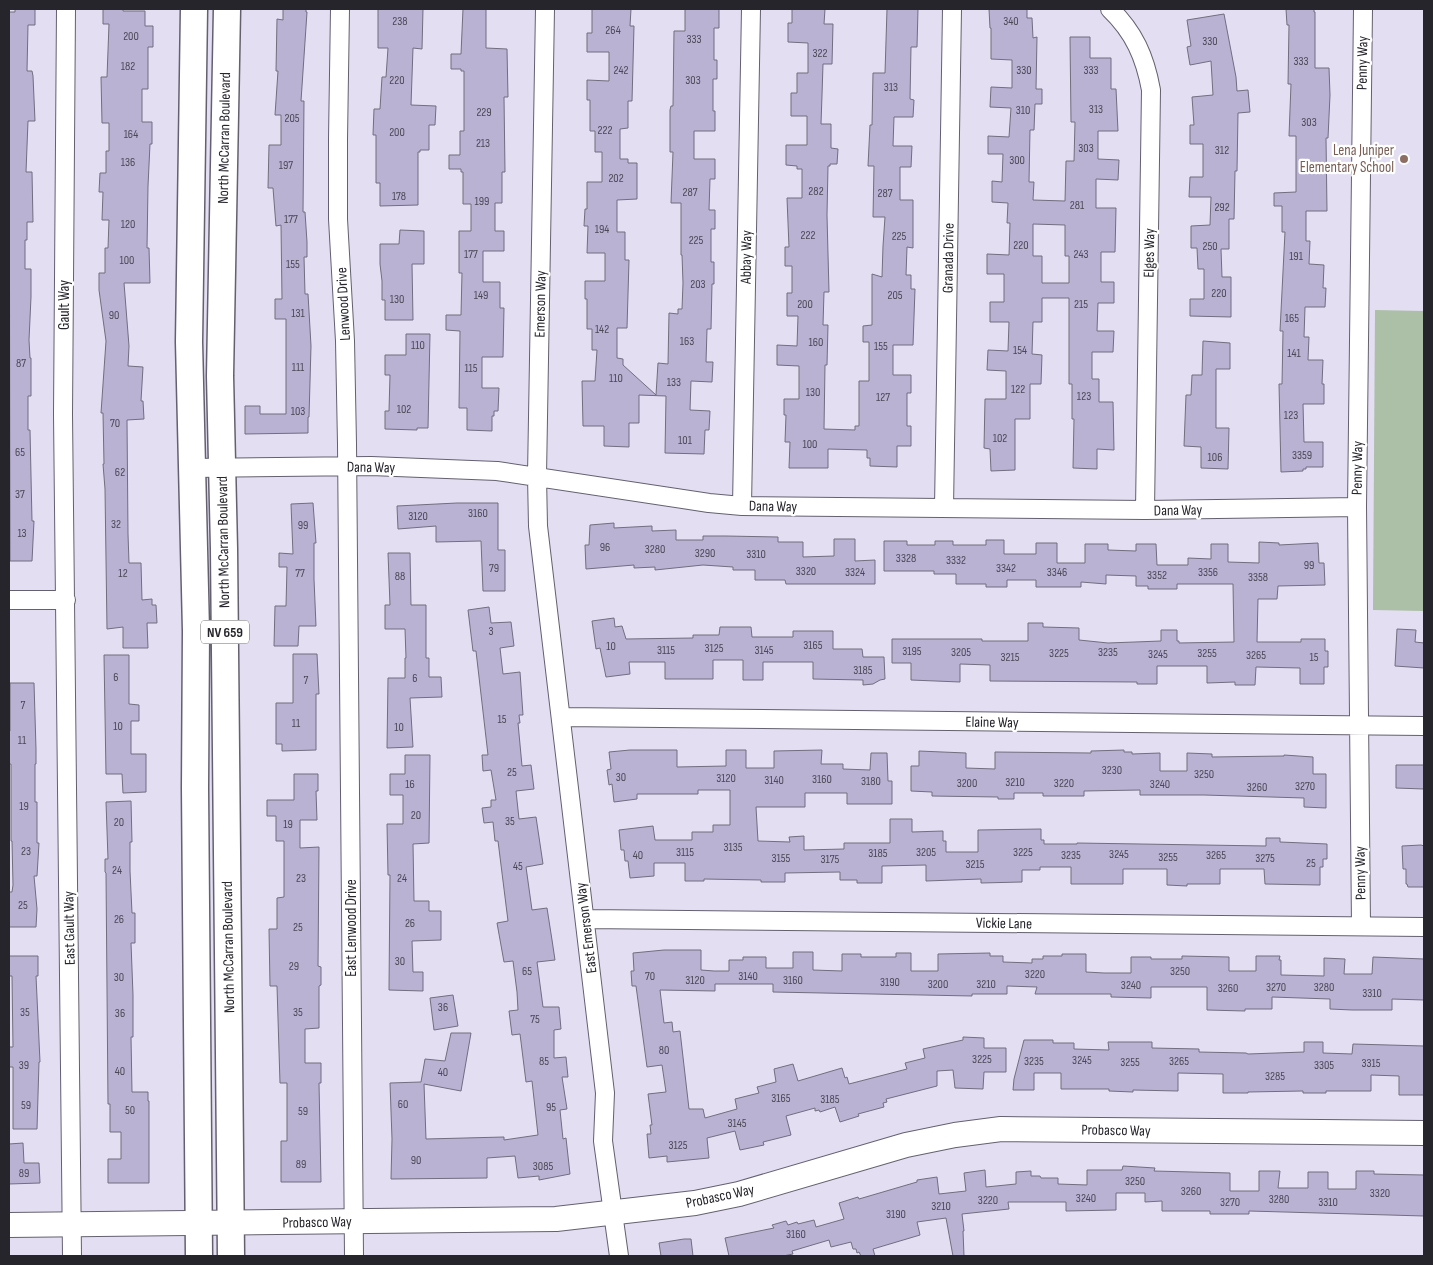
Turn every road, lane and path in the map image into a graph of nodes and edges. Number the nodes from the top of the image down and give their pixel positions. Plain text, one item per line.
1 (66, 9) edge
2 (194, 9) edge
3 (227, 9) edge
4 (340, 9) edge
5 (545, 9) edge
6 (750, 9) edge
7 (952, 9) edge
8 (1110, 9) edge
9 (1363, 9) edge
10 (347, 466) junction
11 (222, 467) junction
12 (192, 468) junction
13 (537, 476) junction
14 (742, 506) junction
15 (1357, 507) junction
16 (944, 508) junction
17 (1145, 510) junction
18 (348, 599) joint
19 (9, 600) edge
20 (66, 600) junction
21 (547, 600) joint
22 (560, 717) junction
23 (1358, 725) junction
24 (1424, 726) edge
25 (585, 919) junction
26 (1361, 926) junction
27 (1424, 927) edge
28 (1424, 1133) edge
29 (613, 1212) junction
30 (354, 1222) junction
31 (230, 1223) junction
32 (199, 1224) junction
33 (9, 1225) edge
34 (72, 1225) junction
35 (72, 1256) edge
36 (199, 1256) edge
37 (231, 1256) edge
38 (354, 1256) edge
39 (619, 1256) edge

1 - 20 street, Gault Way
2 - 12 main road, North McCarran Boulevard / NV 659
3 - 11 main road, North McCarran Boulevard / NV 659
4 - 10 street, Lenwood Drive
5 - 13 street, Emerson Way
6 - 14 street, Abbay Way
7 - 16 street, Granada Drive
8 - 17 street, Elges Way
9 - 15 street, Penny Way
10 - 11 street, Dana Way
10 - 13 street, Dana Way
10 - 18 street, Lenwood Drive
11 - 12 street, Dana Way
11 - 31 main road, North McCarran Boulevard / NV 659
12 - 32 main road, North McCarran Boulevard / NV 659
13 - 14 street, Dana Way
13 - 21 street, Emerson Way
14 - 16 street, Dana Way
15 - 17 street, Dana Way
15 - 23 street, Penny Way
16 - 17 street, Dana Way
18 - 30 street, East Lenwood Drive
19 - 20 street
20 - 34 street, East Gault Way
21 - 22 street, East Emerson Way
22 - 23 street, Elaine Way
22 - 25 street, East Emerson Way
23 - 24 street, Elaine Way
23 - 26 street, Penny Way
25 - 26 street, Vickie Lane
25 - 29 street, East Emerson Way
26 - 27 street, Vickie Lane
28 - 29 street, Probasco Way
29 - 30 street, Probasco Way
29 - 39 street, East Emerson Way
30 - 31 street, Probasco Way
30 - 38 street, East Lenwood Drive
31 - 32 street, Probasco Way
31 - 37 main road, North McCarran Boulevard / NV 659
32 - 34 street, Probasco Way
32 - 36 main road, North McCarran Boulevard / NV 659
33 - 34 street, Probasco Way
34 - 35 street, East Gault Way

